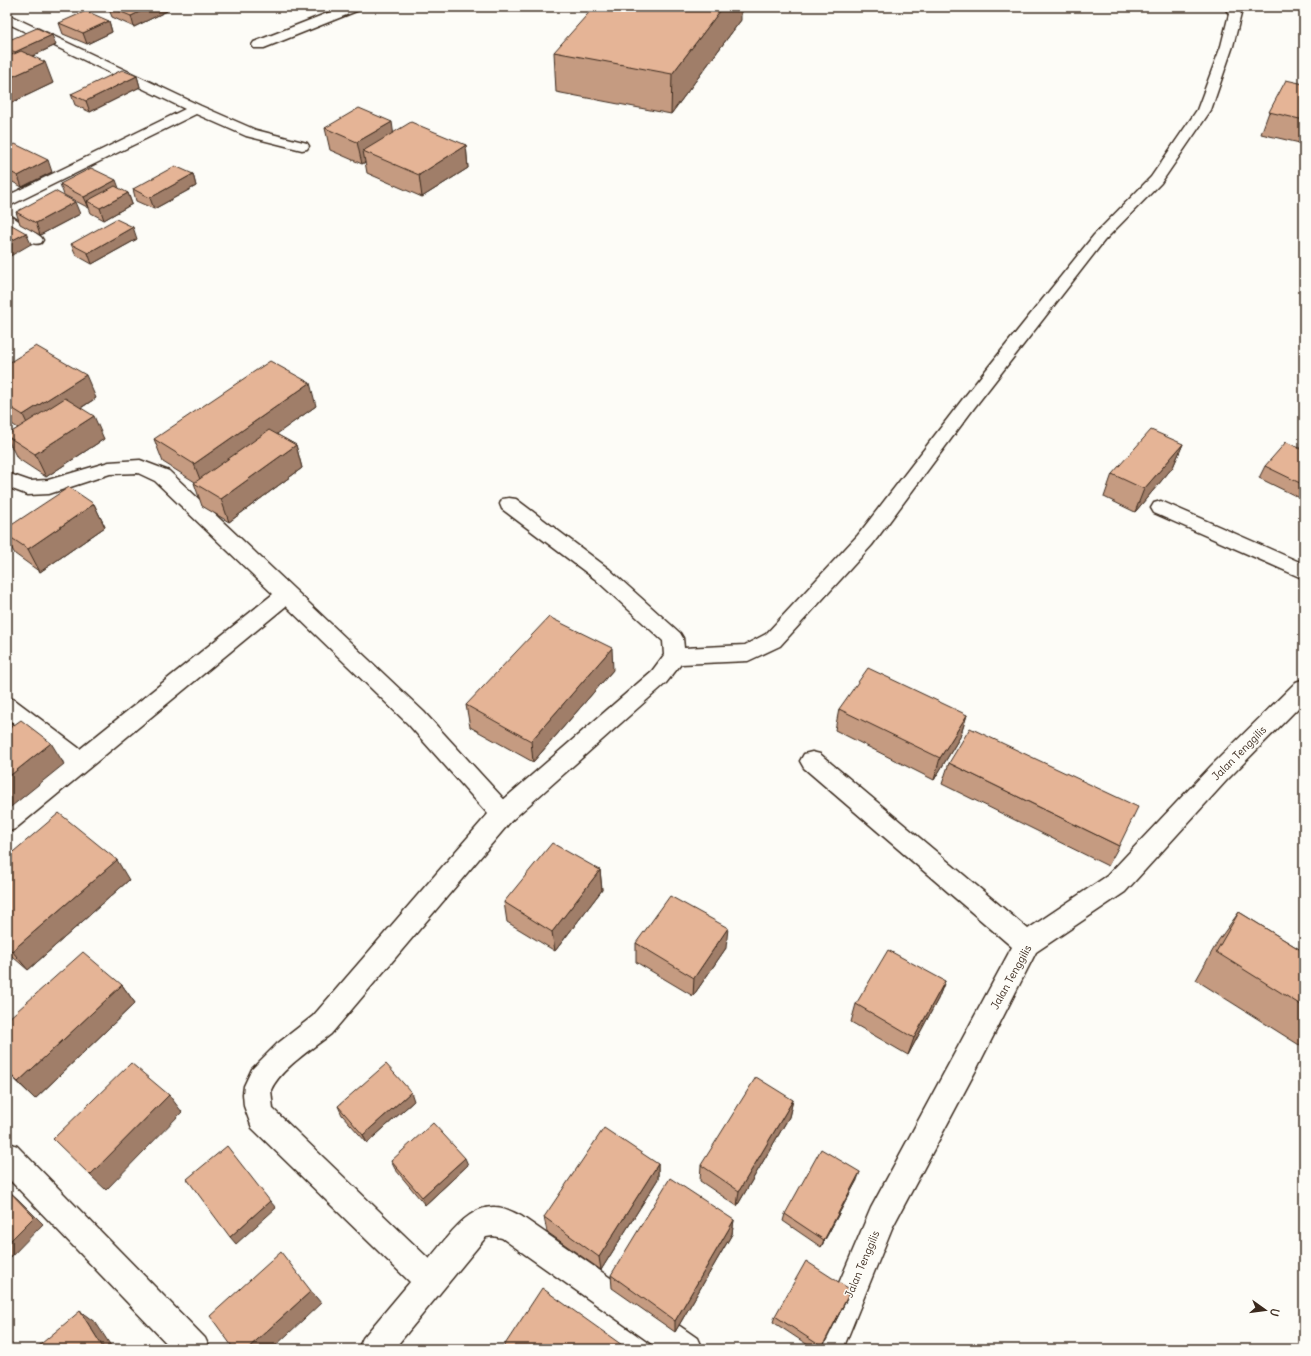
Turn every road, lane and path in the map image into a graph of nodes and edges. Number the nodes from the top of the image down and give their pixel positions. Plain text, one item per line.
1 (354, 7) edge
2 (1230, 7) edge
3 (9, 13) edge
4 (259, 45) dead end
5 (196, 109) junction
6 (302, 146) dead end
7 (7, 202) edge
8 (7, 220) edge
9 (35, 240) dead end
10 (7, 480) edge
11 (509, 504) dead end
12 (1161, 508) dead end
13 (1304, 572) edge
14 (287, 594) junction
15 (675, 656) junction
16 (1304, 688) edge
17 (7, 706) edge
18 (812, 760) dead end
19 (80, 762) junction
20 (503, 814) junction
21 (7, 822) edge
22 (1027, 944) junction
23 (7, 1156) edge
24 (430, 1281) junction
25 (194, 1349) edge
26 (374, 1349) edge
27 (686, 1349) edge
28 (827, 1349) edge

1 - 4 street
2 - 15 lane
3 - 5 street
5 - 6 street
5 - 7 street
8 - 9 street
10 - 14 street
11 - 15 lane
12 - 13 street
14 - 19 street
14 - 20 street
15 - 20 lane
16 - 22 street, Jalan Tenggilis
17 - 19 street
18 - 22 street
19 - 21 street
20 - 24 street
22 - 28 street, Jalan Tenggilis
23 - 25 street
24 - 26 street
24 - 27 street

